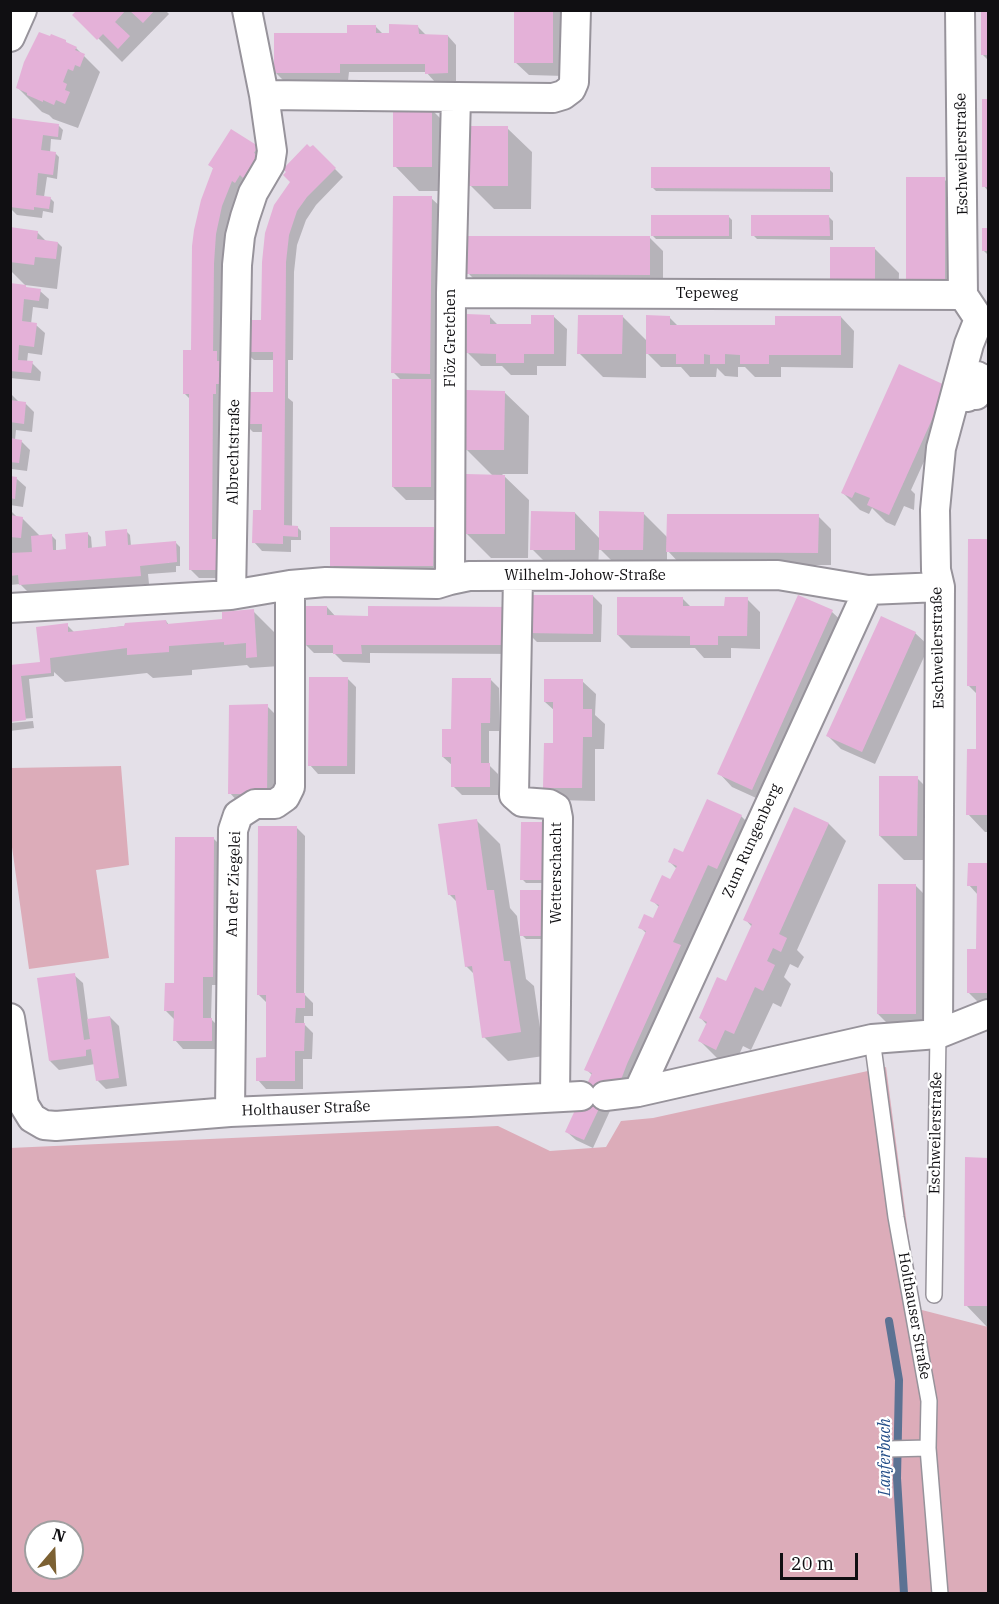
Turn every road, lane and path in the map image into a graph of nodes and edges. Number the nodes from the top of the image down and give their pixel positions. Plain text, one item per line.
1 (22, 10) edge
2 (247, 10) edge
3 (576, 10) edge
4 (960, 10) edge
5 (10, 37) edge
6 (264, 95) junction
7 (456, 97) junction
8 (451, 293) junction
9 (963, 295) junction
10 (518, 576) junction
11 (938, 578) junction
12 (450, 579) junction
13 (290, 585) junction
14 (868, 590) junction
15 (231, 595) junction
16 (10, 608) edge
17 (988, 1014) edge
18 (10, 1018) edge
19 (938, 1034) junction
20 (872, 1040) junction
21 (638, 1092) junction
22 (580, 1096) junction
23 (230, 1112) junction
24 (934, 1295) dead end
25 (921, 1448) junction
26 (887, 1449) dead end
27 (940, 1593) edge

1 - 5 street
2 - 6 street, Albrechtstraße
3 - 7 street
4 - 9 street, Eschweilerstraße
6 - 7 street
6 - 15 street, Albrechtstraße
7 - 8 street, Flöz Gretchen
8 - 9 street, Tepeweg
8 - 12 street, Flöz Gretchen
9 - 11 street, Eschweilerstraße
10 - 12 street, Wilhelm-Johow-Straße
10 - 14 street, Wilhelm-Johow-Straße
10 - 22 street, Wetterschacht
11 - 14 street, Wilhelm-Johow-Straße
11 - 19 street, Eschweilerstraße
12 - 13 street, Wilhelm-Johow-Straße
13 - 15 street, Wilhelm-Johow-Straße
13 - 23 street, An der Ziegelei
14 - 21 street, Zum Rungenberg
15 - 16 street
17 - 19 street, Holthauser Straße
18 - 23 street, Holthauser Straße
19 - 20 street, Holthauser Straße
19 - 24 lane, Eschweilerstraße
20 - 21 street, Holthauser Straße
20 - 25 lane, Holthauser Straße
21 - 22 street, Holthauser Straße
22 - 23 street, Holthauser Straße
25 - 26 lane
25 - 27 lane, Holthauser Straße

